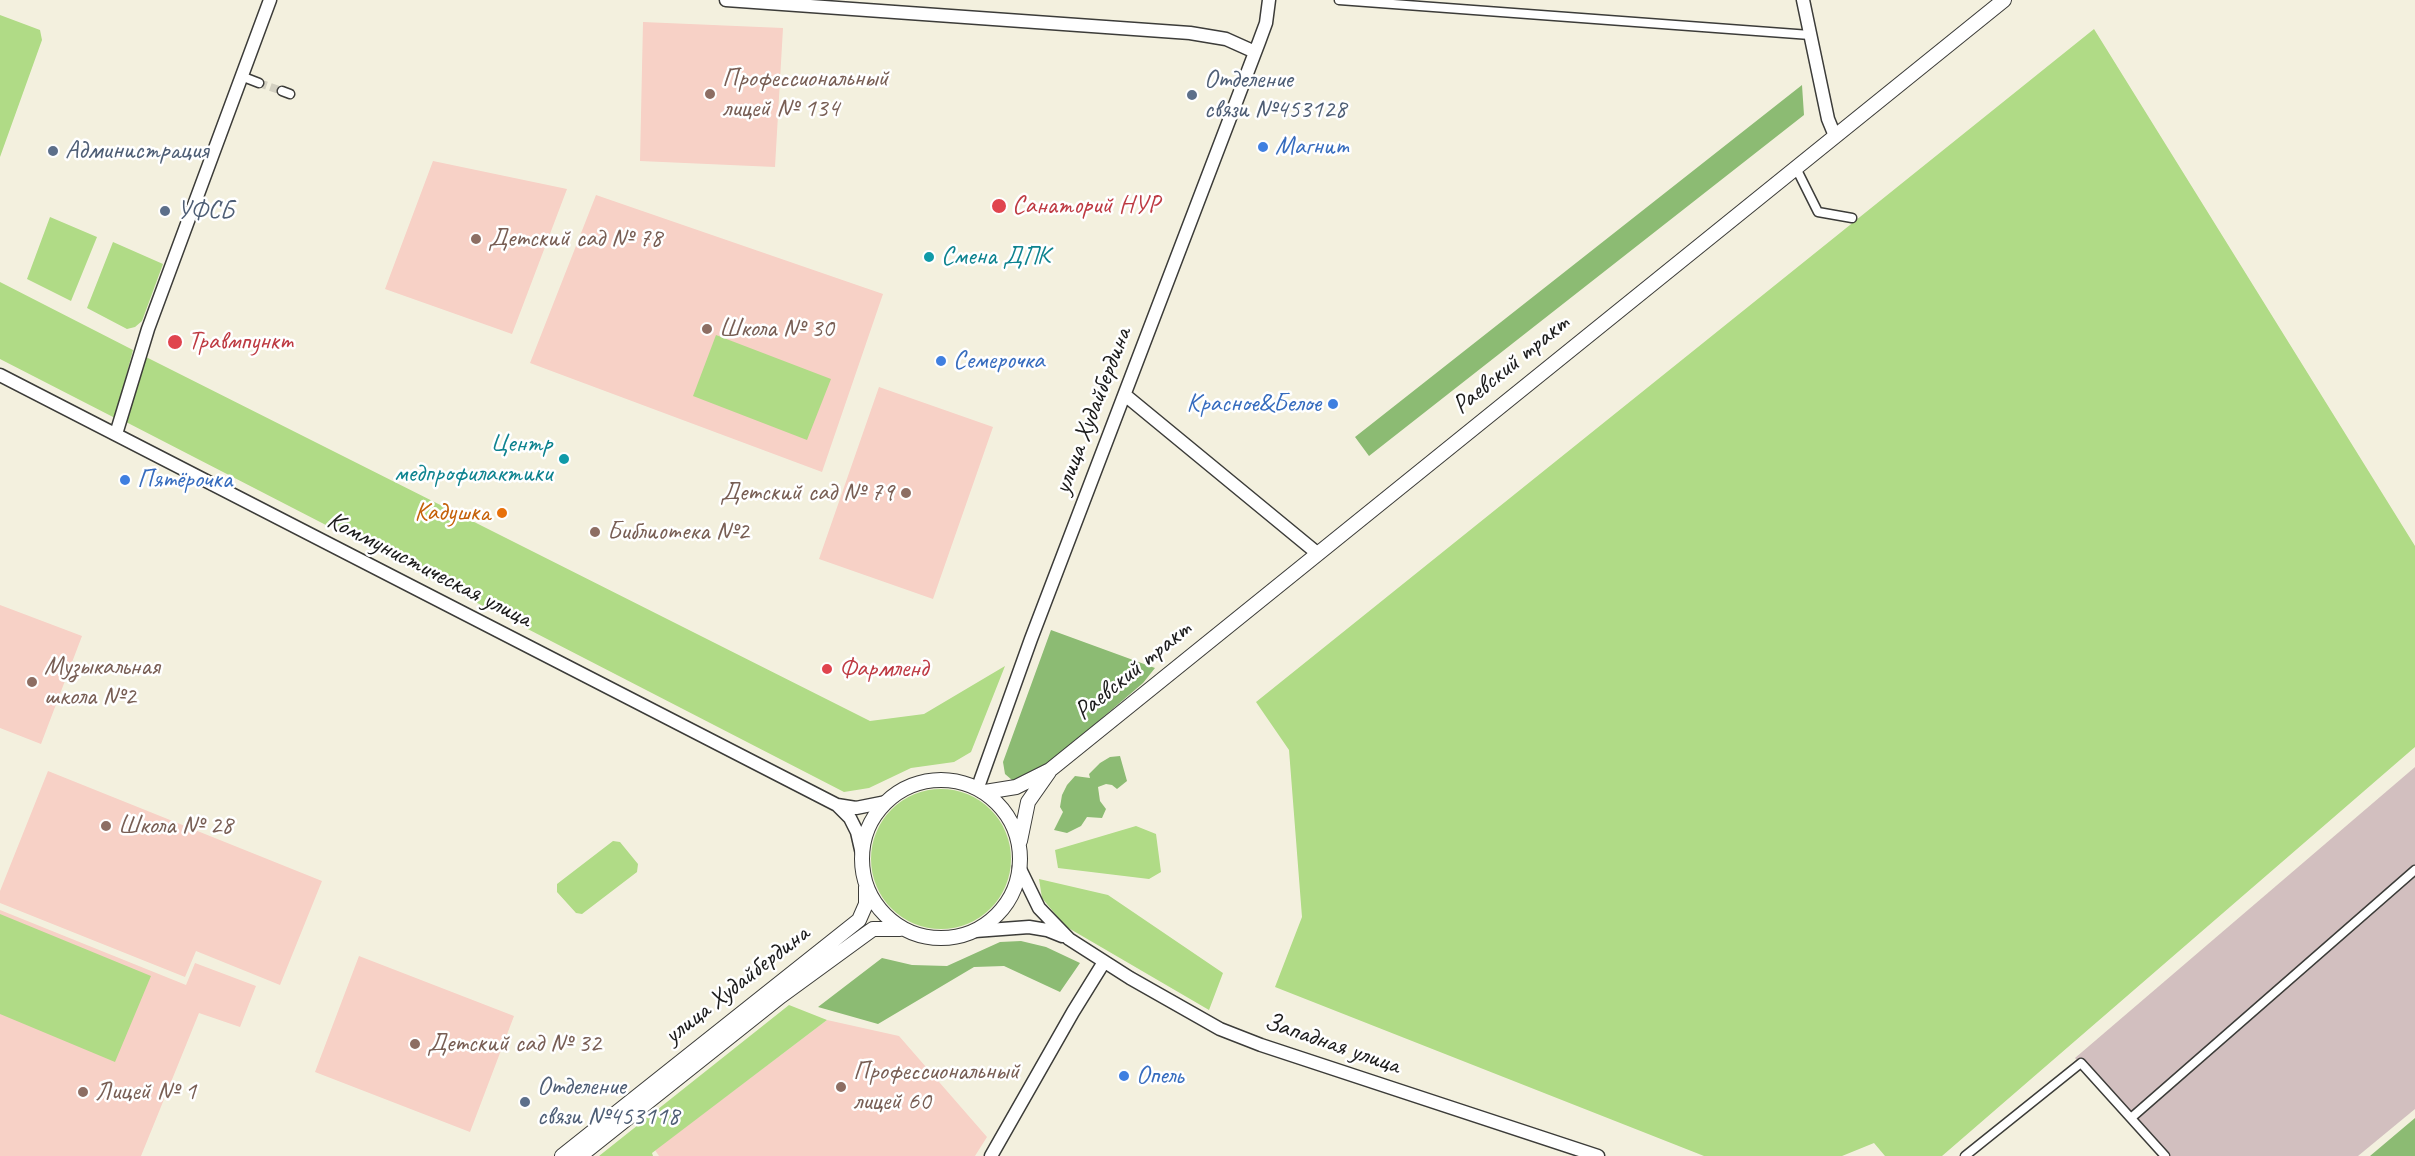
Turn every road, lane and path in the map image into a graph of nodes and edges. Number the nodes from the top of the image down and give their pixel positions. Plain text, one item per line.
1 (270, 0) edge
2 (726, 0) edge
3 (1269, 0) edge
4 (1339, 0) edge
5 (1803, 0) edge
6 (2004, 0) edge
7 (870, 4) edge
8 (1809, 35) junction
9 (1255, 52) junction
10 (241, 76) junction
11 (259, 83) tunnel mouth
12 (1835, 136) junction
13 (1796, 168) junction
14 (1852, 218) dead end
15 (0, 375) edge
16 (1125, 395) junction
17 (116, 434) junction
18 (1317, 553) junction
19 (1050, 770) junction
20 (982, 790) junction
21 (886, 802) junction
22 (837, 805) junction
23 (1020, 847) junction
24 (862, 854) junction
25 (1019, 867) junction
26 (2415, 870) edge
27 (867, 885) junction
28 (900, 929) junction
29 (975, 931) junction
30 (1069, 939) junction
31 (1104, 962) junction
32 (2131, 1118) junction
33 (562, 1156) edge
34 (580, 1156) edge
35 (991, 1156) edge
36 (1598, 1156) edge
37 (1965, 1156) edge
38 (2165, 1156) edge

1 - 10 main road
2 - 7 main road
3 - 9 main road, улица Худайбердина
4 - 8 street
5 - 8 main road
6 - 12 main road, Раевский тракт
7 - 9 main road
8 - 12 main road
9 - 16 main road, улица Худайбердина
10 - 11 street
10 - 17 main road
12 - 13 main road, Раевский тракт
13 - 14 street
13 - 18 main road, Раевский тракт
15 - 17 main road, Коммунистическая улица
16 - 18 main road
16 - 20 main road, улица Худайбердина
17 - 22 main road, Коммунистическая улица
18 - 19 main road, Раевский тракт
19 - 20 main road, Раевский тракт
19 - 23 main road, Раевский тракт
20 - 21 main road
20 - 23 main road
21 - 22 main road, Коммунистическая улица
21 - 24 main road
22 - 24 main road, Коммунистическая улица
23 - 25 main road
24 - 27 main road
25 - 29 main road
25 - 30 main road, Западная улица
26 - 32 street
27 - 28 main road
27 - 33 main road, улица Худайбердина
28 - 29 main road
28 - 34 main road, улица Худайбердина
29 - 30 main road, Западная улица
30 - 31 main road, Западная улица
31 - 35 main road
31 - 36 main road, Западная улица
32 - 37 street
32 - 38 street

